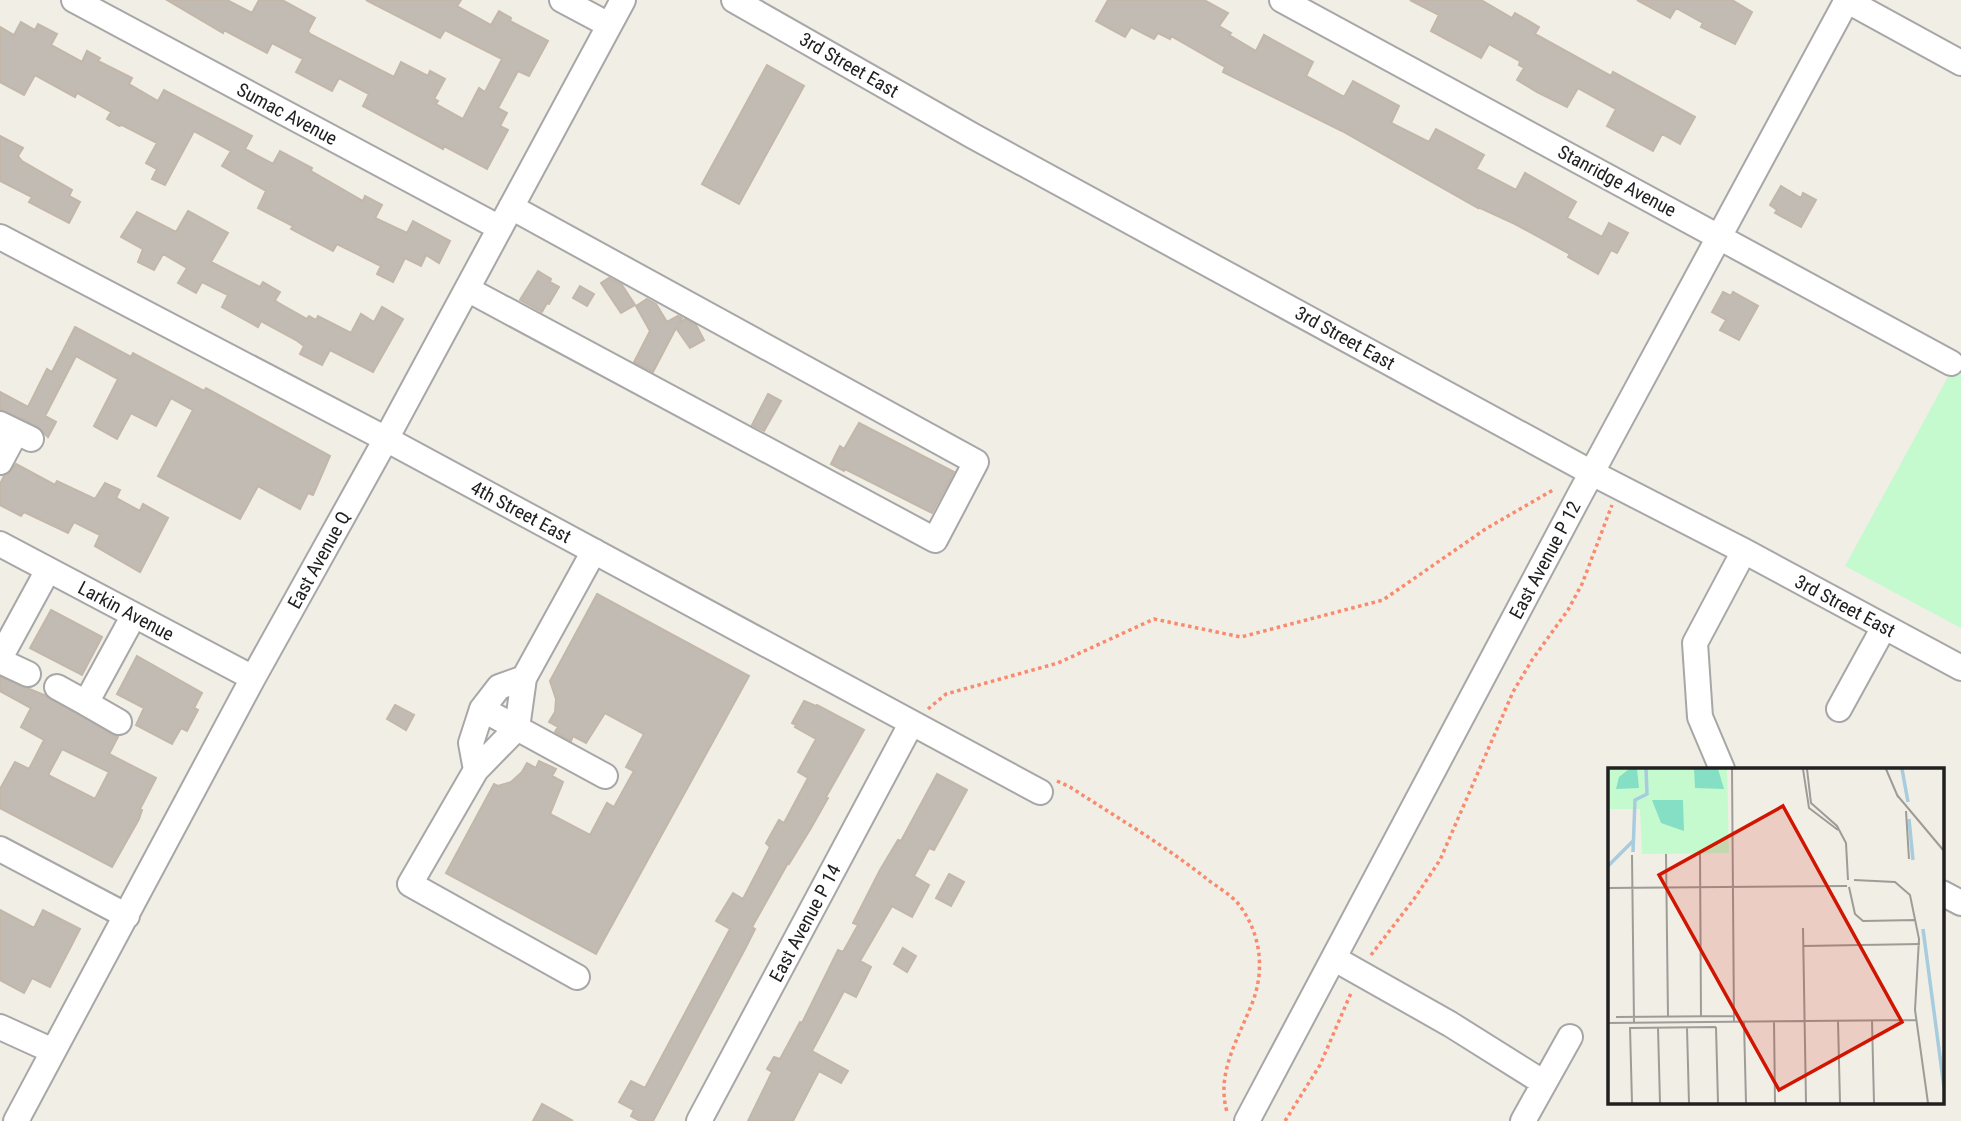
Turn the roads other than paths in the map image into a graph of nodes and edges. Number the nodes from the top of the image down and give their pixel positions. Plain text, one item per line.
1 (74, 0) edge
2 (562, 0) edge
3 (623, 0) edge
4 (734, 0) edge
5 (1282, 0) edge
6 (1846, 0) edge
7 (609, 24) junction
8 (1961, 63) edge
9 (506, 218) junction
10 (1720, 236) junction
11 (0, 237) edge
12 (467, 289) junction
13 (1951, 363) dead end
14 (16, 431) edge
15 (386, 439) junction
16 (0, 462) edge
17 (1592, 473) junction
18 (0, 544) edge
19 (594, 551) junction
20 (1744, 551) junction
21 (48, 570) junction
22 (134, 615) junction
23 (1884, 627) junction
24 (0, 659) edge
25 (1961, 668) edge
26 (28, 674) dead end
27 (253, 678) junction
28 (524, 678) junction
29 (57, 687) dead end
30 (86, 703) junction
31 (482, 709) junction
32 (1839, 709) dead end
33 (119, 722) dead end
34 (911, 724) junction
35 (517, 729) junction
36 (1722, 768) edge
37 (476, 770) junction
38 (605, 776) dead end
39 (1040, 792) road end
40 (0, 849) edge
41 (1944, 893) edge
42 (1961, 903) edge
43 (127, 916) junction
44 (1335, 959) junction
45 (577, 978) dead end
46 (0, 1027) edge
47 (1570, 1037) dead end
48 (53, 1051) junction
49 (1544, 1083) junction
50 (16, 1121) edge
51 (699, 1121) edge
52 (1247, 1121) edge
53 (1523, 1121) edge

1 - 9 street, Sumac Avenue
2 - 7 street
3 - 7 street, East Avenue Q
4 - 17 street, 3rd Street East
5 - 10 street, Stanridge Avenue
6 - 8 street
6 - 10 street, East Avenue P 12
7 - 9 street, East Avenue Q
9 - 12 street, East Avenue Q
9 - 12 street, Sumac Avenue
10 - 13 street, Stanridge Avenue
10 - 17 street, East Avenue P 12
11 - 15 street, 4th Street East
12 - 15 street, East Avenue Q
14 - 16 street
15 - 19 street, 4th Street East
15 - 27 street, East Avenue Q
17 - 20 street, 3rd Street East
17 - 44 street, East Avenue P 12
18 - 21 street, Larkin Avenue
19 - 28 street
19 - 34 street, 4th Street East
20 - 23 street, 3rd Street East
20 - 36 street
21 - 22 street, Larkin Avenue
21 - 24 street
22 - 27 street, Larkin Avenue
22 - 30 street
23 - 25 street, 3rd Street East
23 - 32 street
24 - 26 street
27 - 43 street, East Avenue Q
28 - 31 street
28 - 35 street
29 - 30 street
30 - 33 street
31 - 35 street
31 - 37 street
34 - 39 street, 4th Street East
34 - 51 street, East Avenue P 14
35 - 37 street
35 - 38 street
37 - 45 street
40 - 43 street
41 - 42 street
43 - 48 street, East Avenue Q
44 - 49 street
44 - 52 street, East Avenue P 12
46 - 48 street
47 - 49 street
48 - 50 street, East Avenue Q
49 - 53 street

